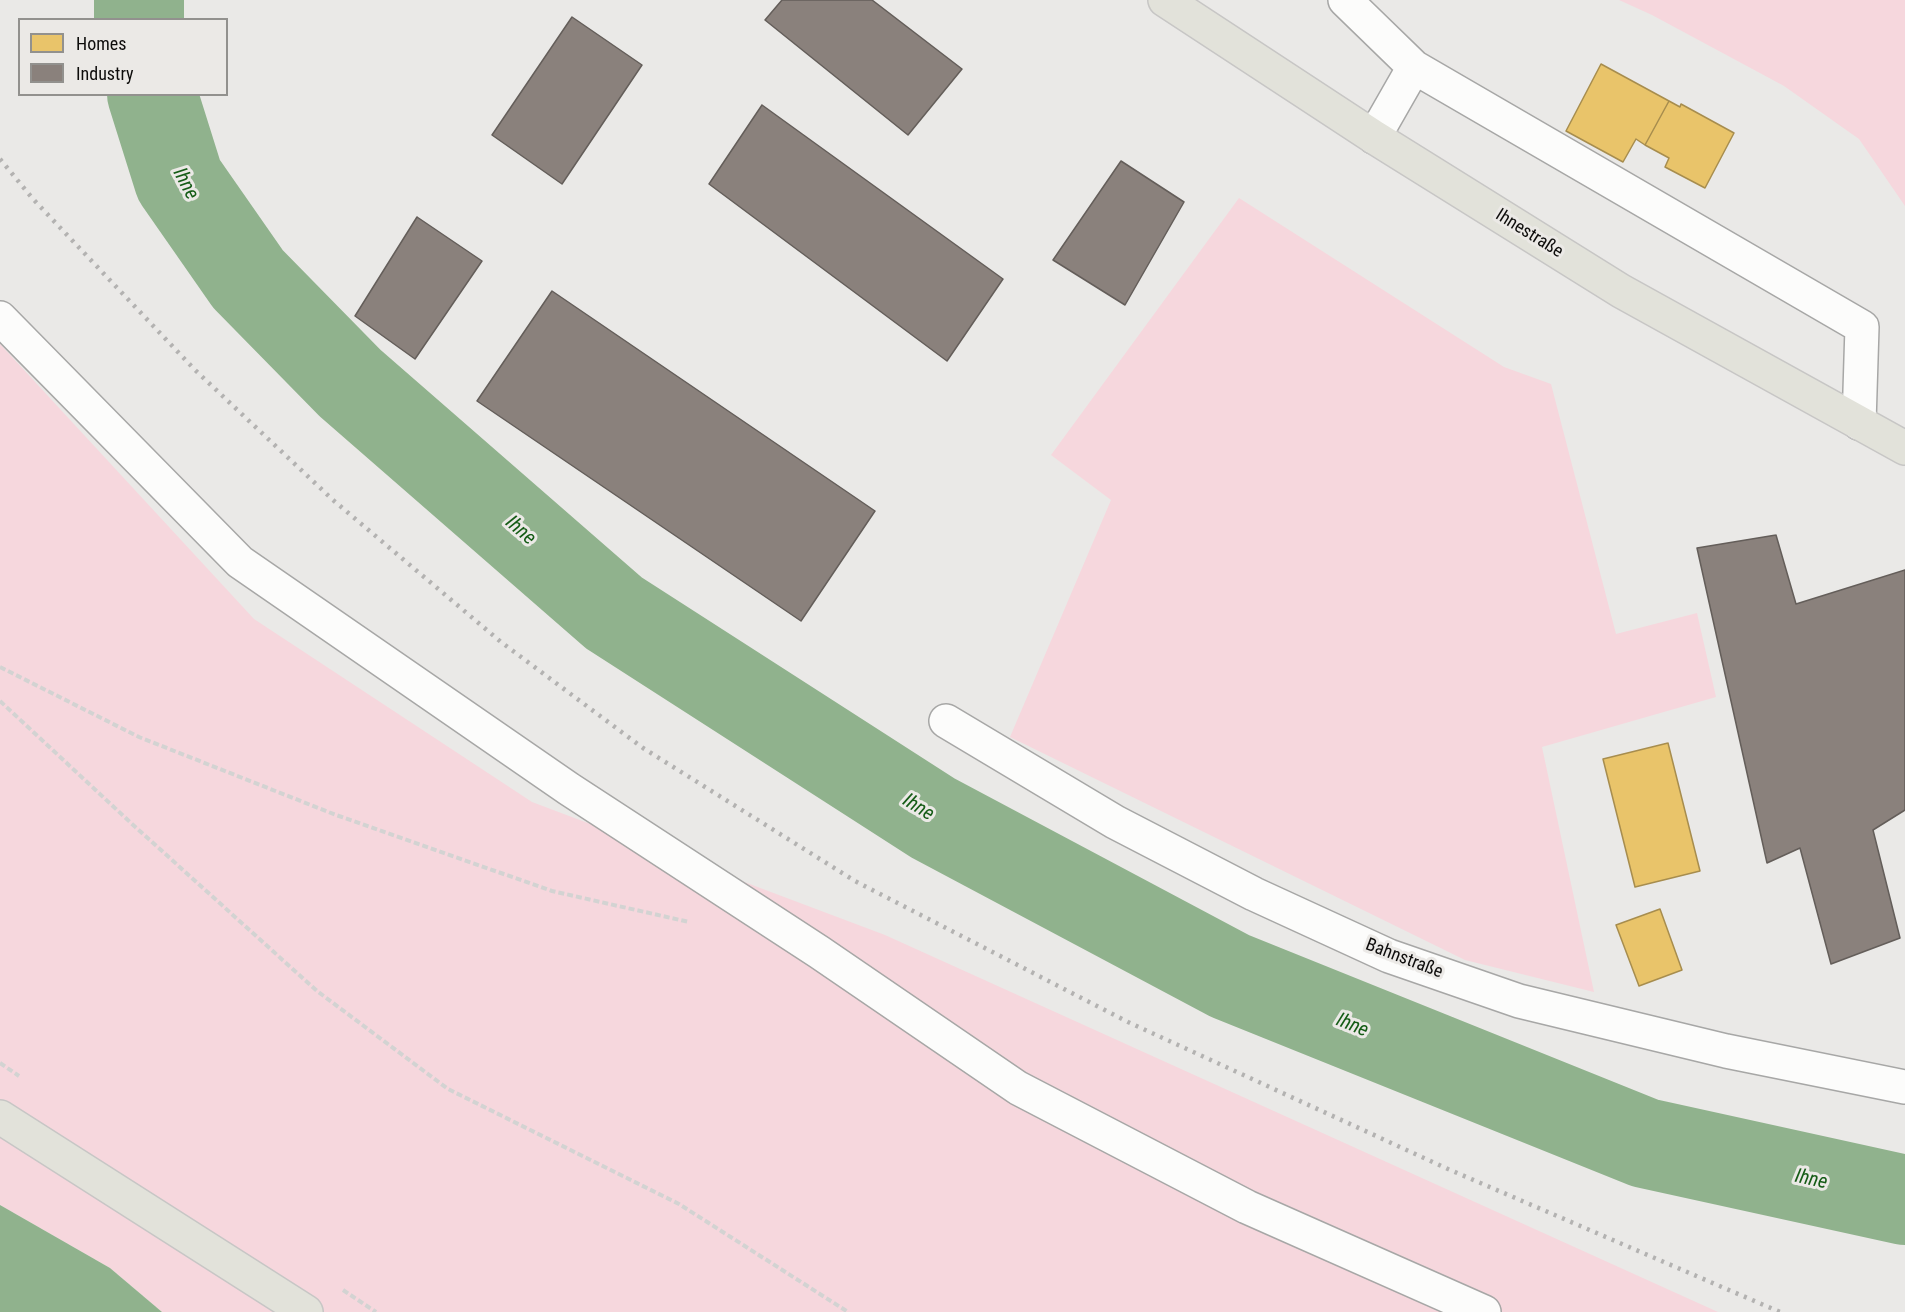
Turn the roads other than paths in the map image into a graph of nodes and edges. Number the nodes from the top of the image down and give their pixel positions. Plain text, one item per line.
1 (1165, 0) edge
2 (1345, 0) edge
3 (1414, 67) junction
4 (1374, 137) junction
5 (0, 318) edge
6 (1859, 423) junction
7 (1905, 448) edge
8 (946, 721) dead end
9 (1905, 1087) edge
10 (0, 1118) edge
11 (306, 1312) edge
12 (1484, 1312) edge

1 - 4 main road, Ihnestraße
2 - 3 street
3 - 4 street
3 - 6 street
4 - 6 main road, Ihnestraße
5 - 12 street
6 - 7 main road, Ihnestraße
8 - 9 street, Bahnstraße
10 - 11 main road

